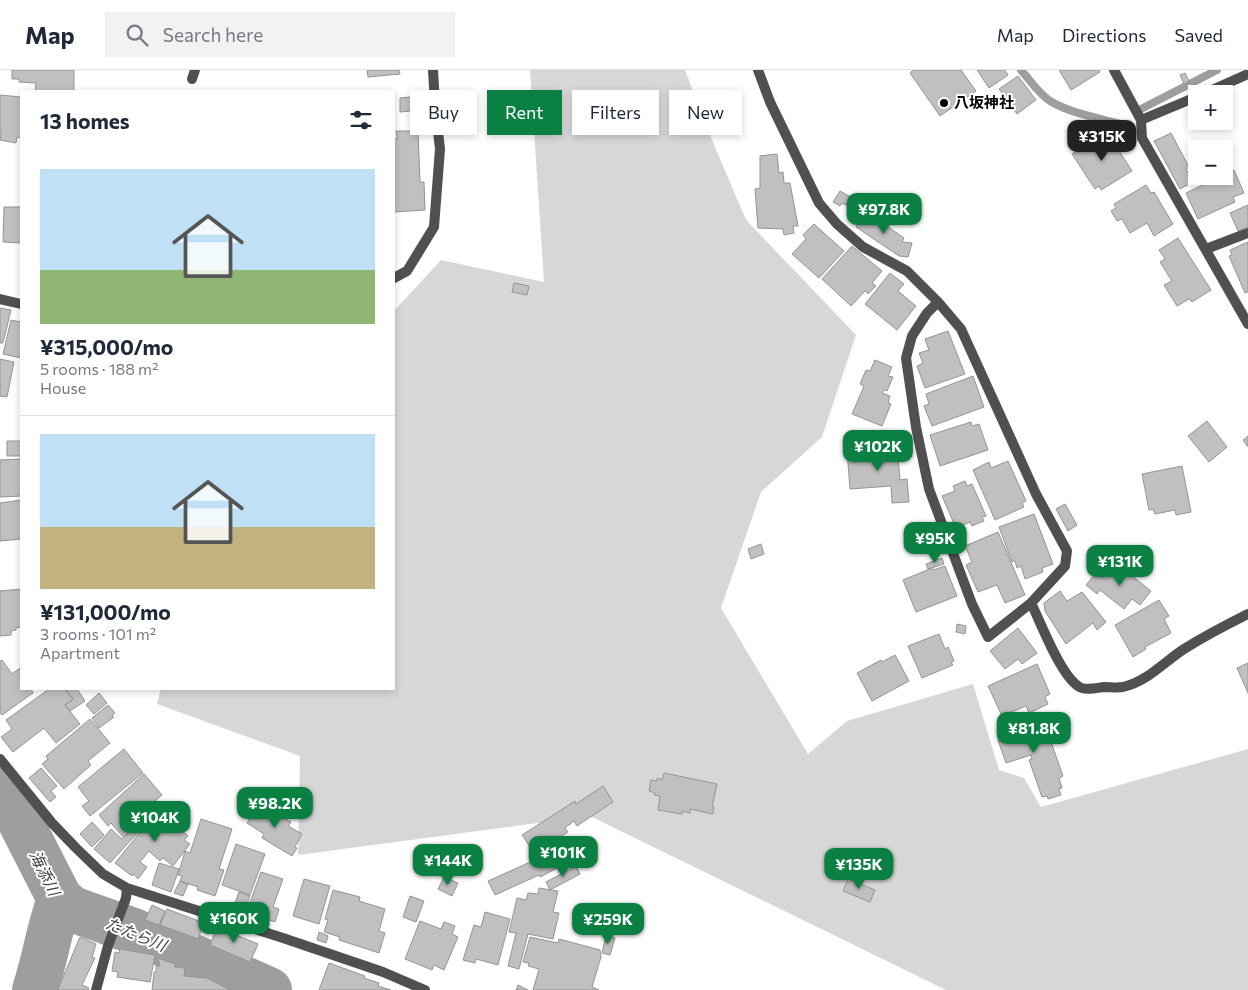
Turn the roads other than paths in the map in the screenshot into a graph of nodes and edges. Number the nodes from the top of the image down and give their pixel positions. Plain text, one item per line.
1 (433, 70) edge
2 (758, 70) edge
3 (1114, 70) edge
4 (1248, 74) edge
5 (1223, 85) edge
6 (1188, 100) edge
7 (1141, 120) junction
8 (1248, 233) edge
9 (1206, 250) junction
10 (395, 277) edge
11 (0, 299) edge
12 (938, 302) junction
13 (20, 304) edge
14 (1248, 324) edge
15 (1031, 603) junction
16 (1248, 614) edge
17 (0, 759) edge
18 (126, 893) junction
19 (96, 990) edge
20 (425, 990) edge

1 - 10 street
2 - 12 street
3 - 7 street
4 - 5 street
6 - 7 street
7 - 9 street
8 - 9 street
9 - 14 street
11 - 13 street
12 - 15 street
12 - 15 street
15 - 16 street
17 - 18 street
18 - 19 street
18 - 20 street

